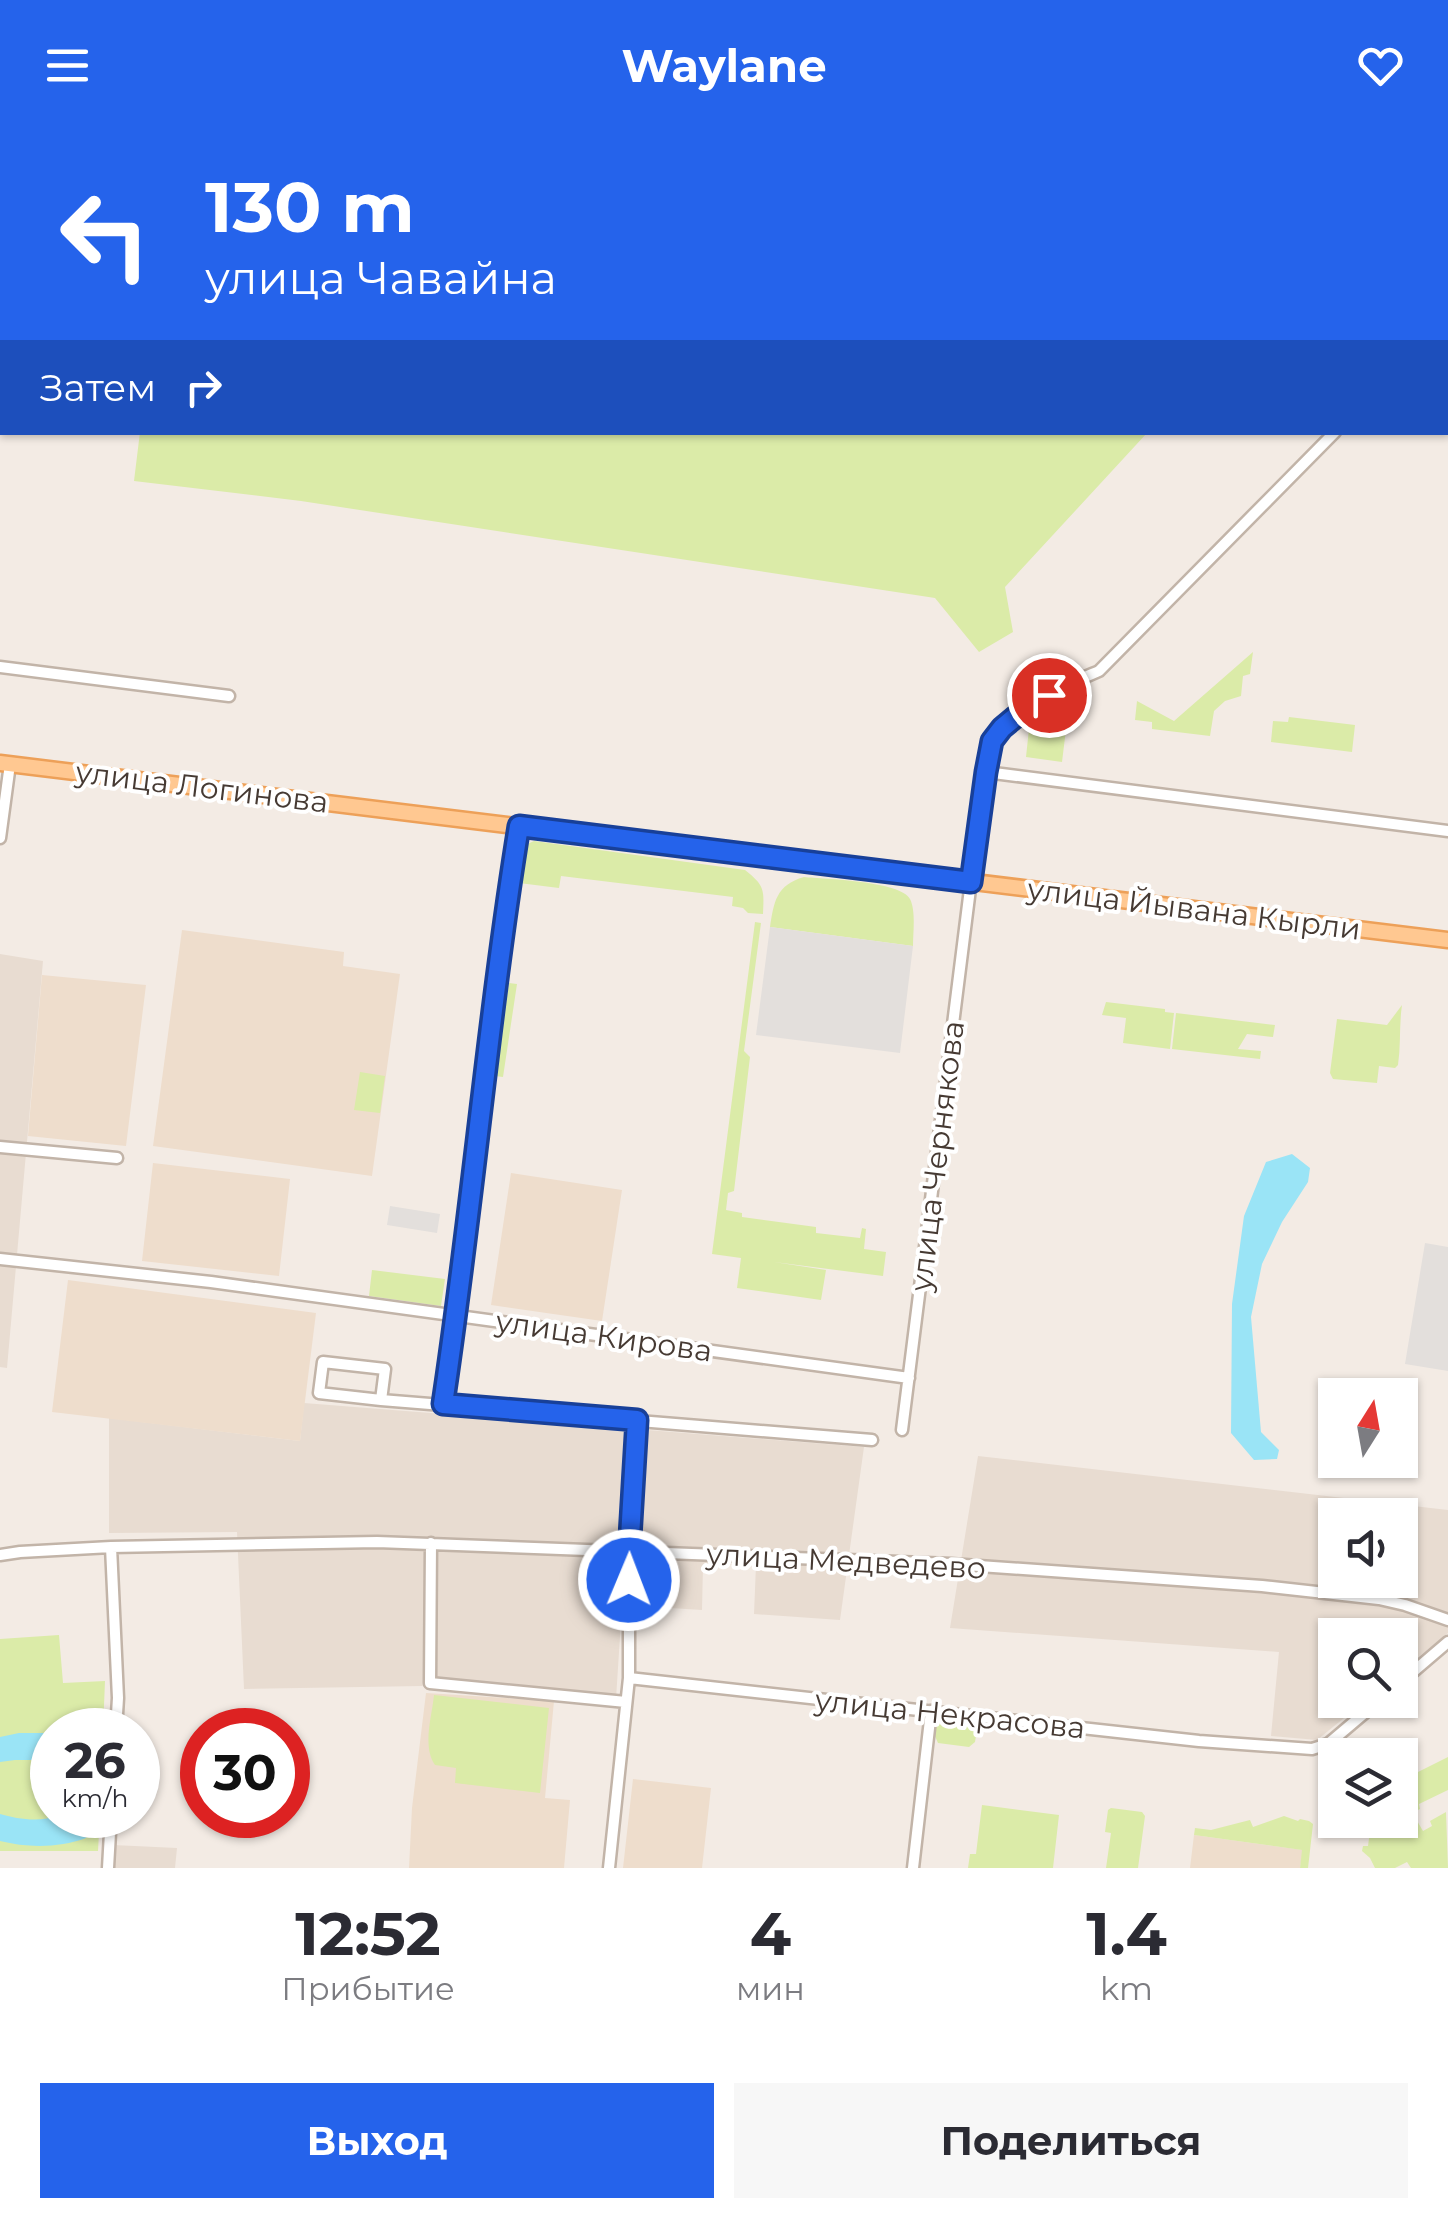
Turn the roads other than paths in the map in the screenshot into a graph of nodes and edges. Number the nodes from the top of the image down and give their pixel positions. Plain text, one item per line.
1 (1331, 435) edge
2 (0, 667) edge
3 (229, 696) dead end
4 (5, 763) edge
5 (986, 772) junction
6 (404, 812) joint
7 (519, 826) junction
8 (1448, 831) edge
9 (0, 838) edge
10 (971, 882) junction
11 (1448, 940) edge
12 (0, 1147) edge
13 (117, 1158) dead end
14 (0, 1259) edge
15 (457, 1316) junction
16 (909, 1378) junction
17 (381, 1400) junction
18 (443, 1404) junction
19 (637, 1420) junction
20 (902, 1430) dead end
21 (872, 1440) dead end
22 (430, 1543) junction
23 (111, 1546) junction
24 (629, 1552) junction
25 (0, 1555) edge
26 (1448, 1620) edge
27 (1448, 1642) edge
28 (1418, 1668) edge
29 (629, 1678) junction
30 (626, 1702) junction
31 (117, 1708) edge
32 (931, 1711) junction
33 (1359, 1718) edge
34 (110, 1838) edge
35 (108, 1868) edge
36 (609, 1868) edge
37 (913, 1868) edge

1 - 5 street, улица Чернякова
2 - 3 street
4 - 6 main road, улица Логинова
4 - 9 street
5 - 8 street
5 - 10 street, улица Чернякова
6 - 7 main road, улица Йывана Кырли
7 - 10 main road, улица Йывана Кырли
7 - 15 street
10 - 11 main road, улица Йывана Кырли
10 - 16 street, улица Чернякова
12 - 13 street
14 - 15 street, улица Кирова
15 - 16 street, улица Кирова
15 - 18 street
16 - 20 street, улица Чернякова
17 - 17 street
17 - 18 street
18 - 19 street
19 - 21 street
19 - 24 street
22 - 23 street, улица Медведево
22 - 24 street, улица Медведево
22 - 30 street
23 - 25 street, улица Медведево
23 - 31 street
24 - 26 street, улица Медведево
24 - 29 street
27 - 28 street
29 - 30 street
29 - 32 street, улица Некрасова
30 - 36 street
32 - 33 street, улица Некрасова
32 - 37 street
34 - 35 street

